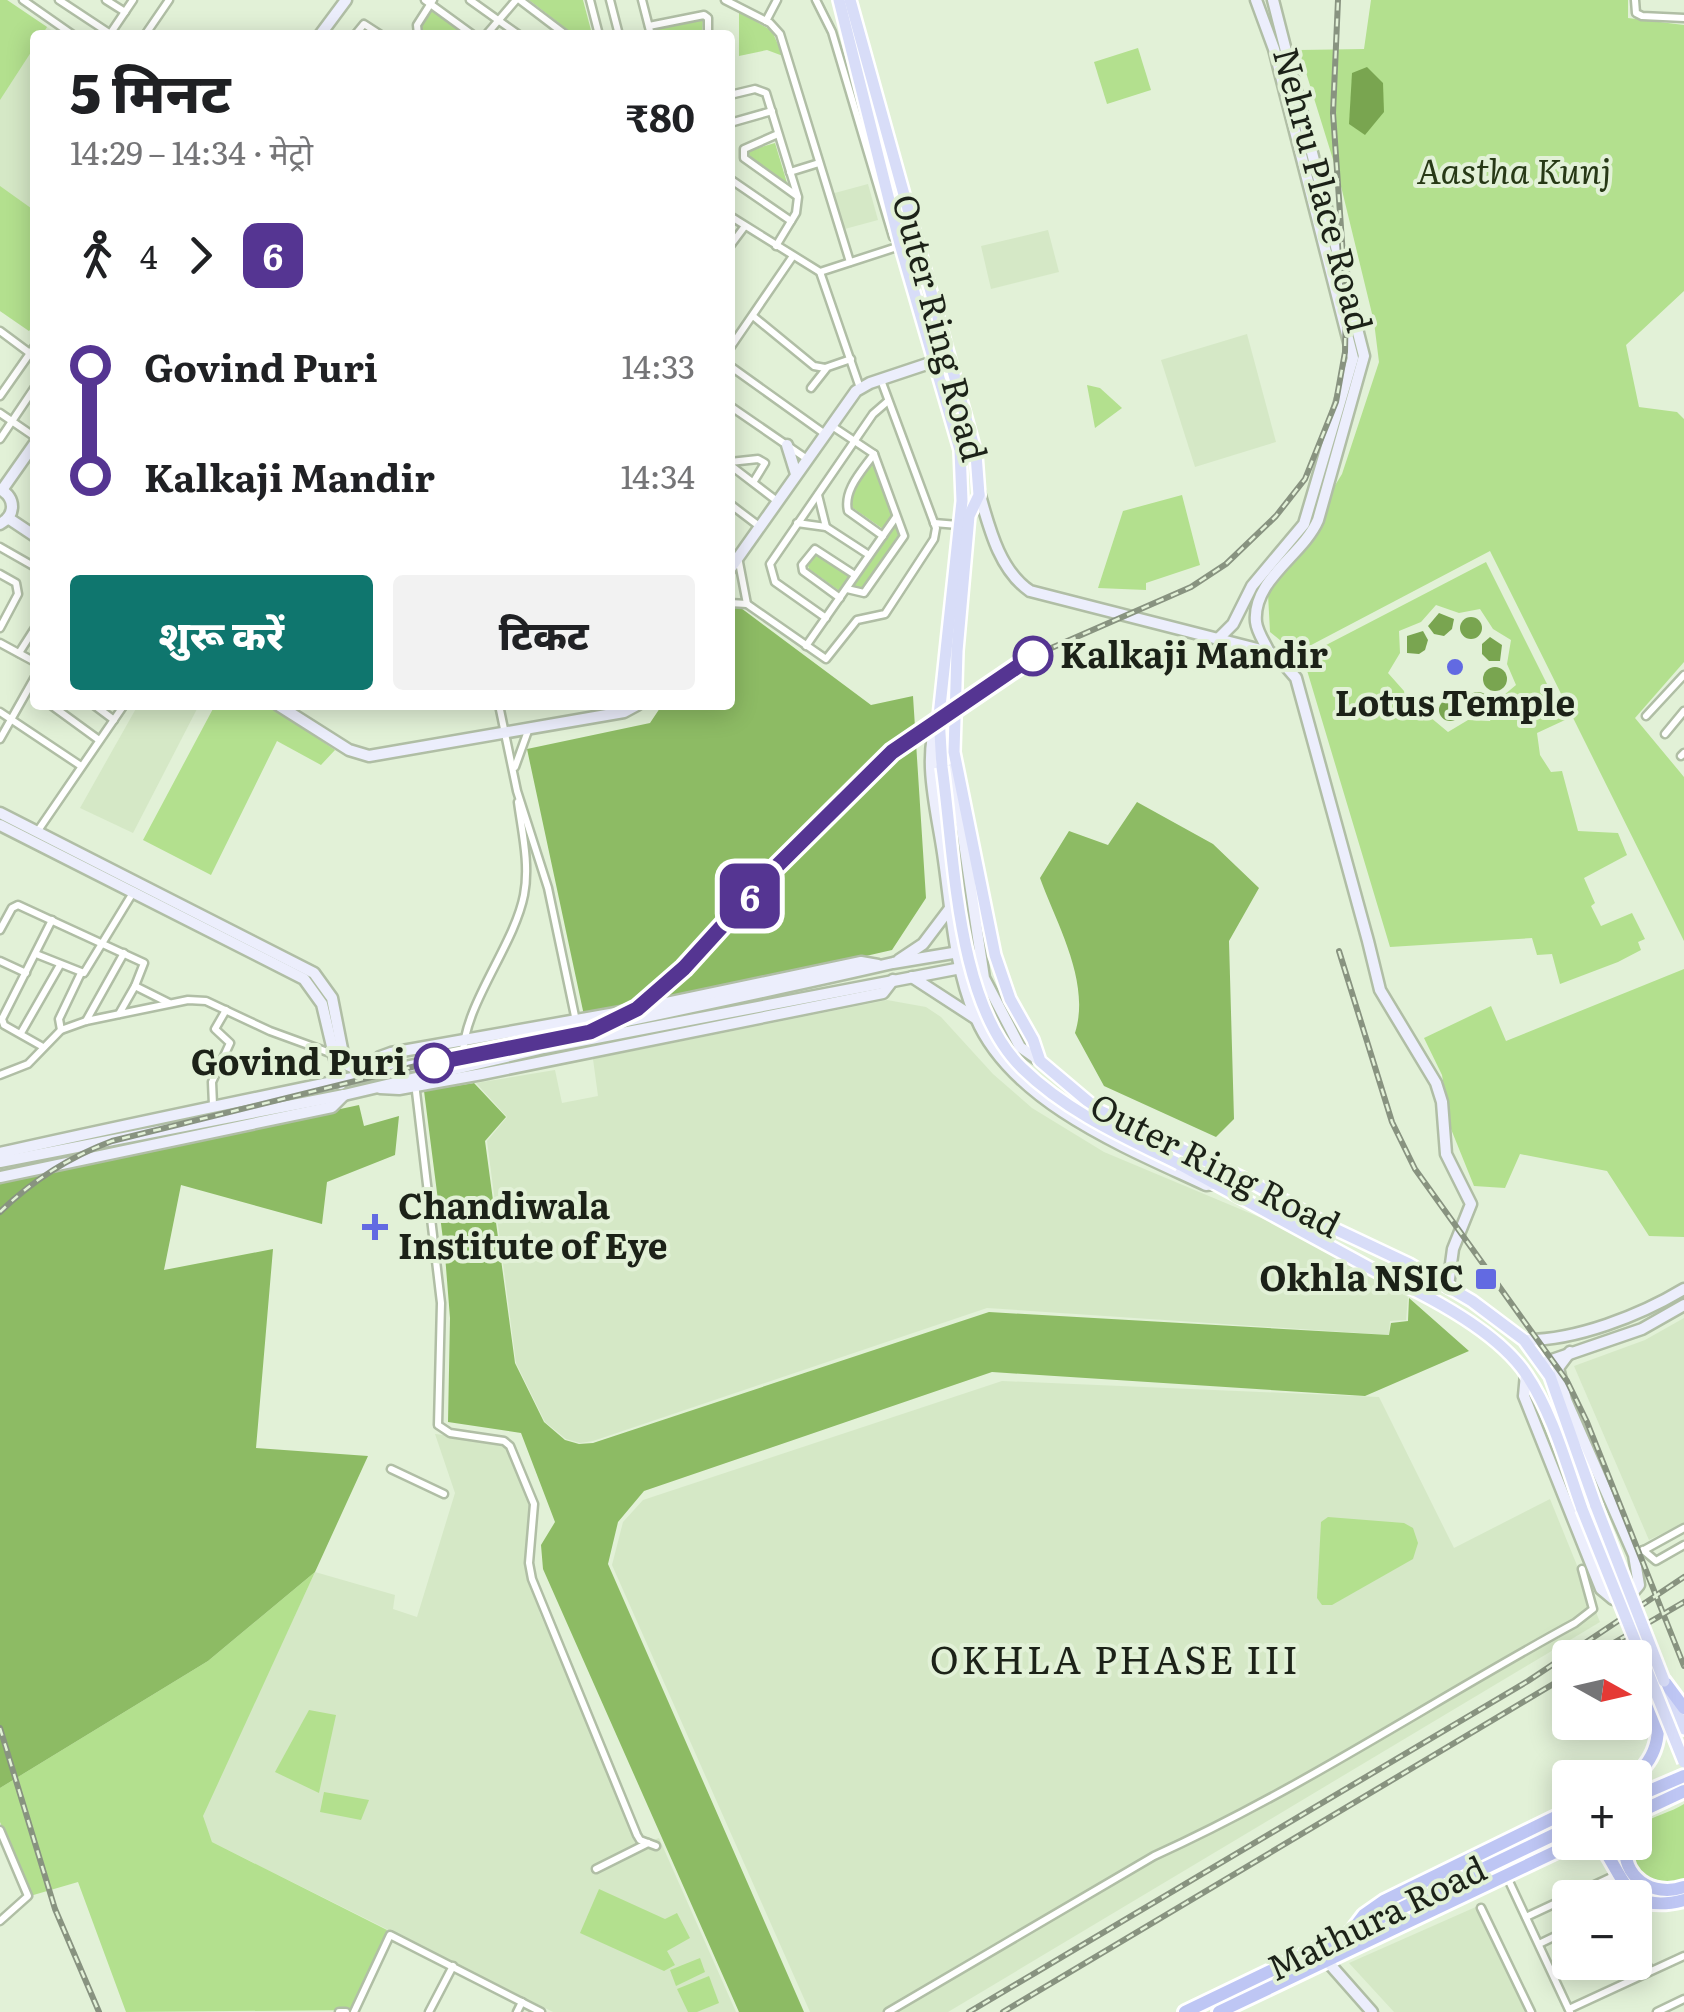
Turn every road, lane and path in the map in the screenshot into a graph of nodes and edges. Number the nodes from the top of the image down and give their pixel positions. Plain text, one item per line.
1 (23, 0) edge
2 (60, 0) edge
3 (106, 0) edge
4 (133, 0) edge
5 (346, 0) edge
6 (518, 0) edge
7 (590, 0) edge
8 (610, 0) edge
9 (642, 0) edge
10 (725, 0) edge
11 (777, 0) edge
12 (816, 0) edge
13 (839, 0) edge
14 (850, 0) edge
15 (1256, 0) edge
16 (1273, 0) edge
17 (1635, 0) edge
18 (429, 1) edge
19 (472, 1) edge
20 (165, 2) edge
21 (69, 3) edge
22 (125, 12) junction
23 (1684, 18) edge
24 (498, 20) junction
25 (766, 21) junction
26 (66, 30) edge
27 (106, 30) edge
28 (114, 30) edge
29 (147, 30) edge
30 (324, 30) edge
31 (417, 30) edge
32 (467, 30) edge
33 (490, 30) edge
34 (512, 30) edge
35 (556, 30) edge
36 (598, 30) edge
37 (618, 30) edge
38 (650, 30) edge
39 (708, 30) edge
40 (735, 93) edge
41 (772, 112) junction
42 (735, 122) edge
43 (778, 134) junction
44 (819, 163) junction
45 (790, 172) junction
46 (735, 182) edge
47 (798, 196) junction
48 (735, 219) edge
49 (791, 222) junction
50 (745, 226) junction
51 (735, 239) edge
52 (776, 246) junction
53 (898, 246) junction
54 (793, 256) junction
55 (850, 262) junction
56 (820, 272) junction
57 (752, 316) junction
58 (0, 330) edge
59 (735, 341) edge
60 (30, 350) edge
61 (30, 356) edge
62 (850, 359) junction
63 (933, 362) junction
64 (827, 368) junction
65 (735, 369) edge
66 (881, 379) junction
67 (811, 388) dead end
68 (860, 388) junction
69 (30, 394) edge
70 (0, 396) edge
71 (888, 400) junction
72 (735, 409) edge
73 (0, 412) edge
74 (12, 420) junction
75 (828, 430) junction
76 (30, 436) edge
77 (0, 438) edge
78 (855, 441) junction
79 (786, 444) junction
80 (874, 454) junction
81 (807, 458) junction
82 (30, 461) edge
83 (735, 462) edge
84 (735, 467) edge
85 (796, 474) junction
86 (754, 481) junction
87 (1, 490) edge
88 (979, 492) junction
89 (818, 495) junction
90 (777, 500) junction
91 (735, 508) edge
92 (896, 516) junction
93 (4, 521) edge
94 (934, 523) junction
95 (797, 524) junction
96 (759, 526) junction
97 (958, 526) junction
98 (826, 527) junction
99 (30, 534) edge
100 (883, 536) junction
101 (0, 546) edge
102 (870, 555) junction
103 (735, 559) edge
104 (30, 565) edge
105 (735, 568) edge
106 (0, 574) edge
107 (855, 576) junction
108 (846, 588) junction
109 (840, 598) junction
110 (735, 603) edge
111 (747, 604) junction
112 (826, 618) junction
113 (0, 628) edge
114 (30, 635) edge
115 (1218, 639) junction
116 (0, 644) edge
117 (806, 646) junction
118 (18, 652) junction
119 (1269, 652) junction
120 (30, 659) edge
121 (1684, 674) edge
122 (30, 693) edge
123 (58, 710) edge
124 (101, 710) edge
125 (121, 710) edge
126 (286, 710) edge
127 (500, 710) edge
128 (586, 710) edge
129 (607, 710) edge
130 (0, 712) edge
131 (1684, 712) edge
132 (938, 716) junction
133 (1646, 716) dead end
134 (11, 718) junction
135 (588, 718) junction
136 (114, 720) junction
137 (529, 728) junction
138 (506, 734) junction
139 (1665, 734) dead end
140 (0, 739) edge
141 (99, 740) junction
142 (954, 752) junction
143 (81, 766) junction
144 (514, 773) junction
145 (517, 790) junction
146 (0, 813) edge
147 (0, 825) edge
148 (37, 833) junction
149 (945, 866) junction
150 (968, 868) junction
151 (136, 888) junction
152 (951, 907) junction
153 (52, 920) junction
154 (0, 930) edge
155 (104, 943) junction
156 (959, 952) junction
157 (124, 953) junction
158 (36, 954) junction
159 (980, 957) junction
160 (0, 960) edge
161 (60, 965) junction
162 (888, 965) junction
163 (962, 968) junction
164 (26, 973) junction
165 (81, 973) junction
166 (912, 977) junction
167 (135, 986) junction
168 (168, 1003) junction
169 (226, 1010) junction
170 (119, 1014) junction
171 (1003, 1018) junction
172 (576, 1019) junction
173 (86, 1021) junction
174 (979, 1024) junction
175 (61, 1030) junction
176 (578, 1032) junction
177 (20, 1034) junction
178 (465, 1040) junction
179 (43, 1047) junction
180 (334, 1054) junction
181 (463, 1056) junction
182 (1040, 1060) junction
183 (366, 1073) junction
184 (0, 1075) edge
185 (340, 1078) junction
186 (415, 1081) junction
187 (344, 1095) junction
188 (214, 1106) junction
189 (0, 1154) edge
190 (0, 1162) edge
191 (0, 1177) edge
192 (1219, 1184) junction
193 (1448, 1286) junction
194 (1684, 1289) edge
195 (1684, 1305) edge
196 (1524, 1340) junction
197 (1570, 1352) junction
198 (1543, 1363) junction
199 (1526, 1374) junction
200 (1550, 1376) junction
201 (1563, 1387) junction
202 (391, 1470) dead end
203 (444, 1494) dead end
204 (1684, 1528) edge
205 (1684, 1545) edge
206 (1639, 1553) junction
207 (1582, 1569) dead end
208 (1634, 1640) edge
209 (1664, 1681) junction
210 (1652, 1686) edge
211 (1652, 1698) edge
212 (1684, 1708) edge
213 (1684, 1729) edge
214 (1648, 1760) edge
215 (1684, 1762) edge
216 (1684, 1776) edge
217 (1652, 1790) edge
218 (1684, 1791) edge
219 (1652, 1806) edge
220 (1552, 1819) edge
221 (0, 1830) edge
222 (1552, 1836) edge
223 (1552, 1854) edge
224 (1610, 1860) edge
225 (1627, 1860) edge
226 (596, 1869) dead end
227 (1618, 1874) junction
228 (1506, 1876) junction
229 (1684, 1887) edge
230 (1684, 1900) edge
231 (1482, 1908) dead end
232 (1526, 1918) junction
233 (0, 1921) edge
234 (1350, 1934) junction
235 (1552, 1938) edge
236 (1539, 1944) junction
237 (1684, 1956) edge
238 (1327, 1961) junction
239 (453, 1966) junction
240 (1652, 1970) edge
241 (1632, 1980) edge
242 (1684, 1999) edge
243 (522, 2002) junction
244 (1570, 2011) edge
245 (354, 2012) edge
246 (430, 2012) edge
247 (517, 2012) edge
248 (541, 2012) edge
249 (888, 2012) edge
250 (1184, 2012) edge
251 (1218, 2012) edge
252 (1372, 2012) edge
253 (1532, 2012) edge
254 (1657, 2012) edge

1 - 26 street
2 - 21 street
3 - 22 street
4 - 22 street
5 - 30 main road
6 - 24 street
6 - 35 street
7 - 36 street
8 - 37 street
9 - 38 street
10 - 25 street
11 - 25 street
12 - 53 street
13 - 53 main road, Outer Ring Road
14 - 88 main road, Outer Ring Road
15 - 115 main road, Nehru Place Road
16 - 119 main road, Nehru Place Road
17 - 23 street
18 - 31 street
18 - 32 street
19 - 24 street
20 - 29 street
21 - 27 street
22 - 28 street
24 - 33 street
24 - 34 street
25 - 44 street
38 - 39 street
40 - 41 street
41 - 42 street
41 - 43 street
43 - 45 street
43 - 47 street
44 - 45 street
44 - 55 street
45 - 47 street
46 - 49 street
47 - 49 street
48 - 50 street
49 - 52 street
50 - 51 street
50 - 52 street
52 - 54 street
53 - 55 street
53 - 63 main road, Outer Ring Road
54 - 56 street
54 - 57 street
55 - 56 street
56 - 62 street
57 - 59 street
57 - 64 street
58 - 60 street
61 - 70 street
62 - 64 street
62 - 68 street
63 - 66 main road
63 - 97 main road, Outer Ring Road
64 - 67 street
65 - 75 street
66 - 68 main road
66 - 71 street
68 - 75 main road
69 - 74 street
71 - 78 street
71 - 94 street
72 - 79 street
73 - 74 street
74 - 76 street
74 - 77 street
75 - 78 street
75 - 81 main road
78 - 80 street
78 - 89 street
79 - 81 street
79 - 85 main road
80 - 92 street
80 - 100 street
81 - 85 main road
82 - 87 main road
83 - 86 street
84 - 86 street
85 - 90 main road
86 - 90 street
87 - 93 main road
88 - 115 main road
88 - 142 main road, Outer Ring Road
89 - 95 street
89 - 98 street
90 - 96 main road
91 - 96 street
92 - 100 street
92 - 108 street
93 - 99 main road
94 - 97 street
94 - 117 street
95 - 98 street
95 - 112 street
96 - 103 main road
97 - 132 main road, Outer Ring Road
98 - 102 street
100 - 102 street
101 - 104 street
102 - 107 street
105 - 111 street
106 - 113 street
107 - 108 street
107 - 109 street
108 - 109 street
109 - 112 street
110 - 111 street
111 - 117 street
112 - 117 street
114 - 118 street
115 - 119 main road
116 - 118 street
118 - 120 street
119 - 193 main road
121 - 133 street
122 - 134 street
123 - 141 street
124 - 136 street
125 - 136 street
126 - 138 main road
127 - 138 street
128 - 135 street
129 - 135 main road
130 - 134 street
131 - 139 street
132 - 149 main road
132 - 192 main road, Outer Ring Road, bridge
134 - 140 street
134 - 143 street
135 - 137 main road
136 - 141 street
137 - 138 main road
137 - 144 street
138 - 144 street
141 - 143 street
142 - 150 main road
142 - 182 main road, Outer Ring Road
143 - 148 street
144 - 145 street
145 - 172 street
145 - 178 street
146 - 148 main road
147 - 151 main road
148 - 151 main road
149 - 150 main road
149 - 152 main road
150 - 159 main road
151 - 155 street
151 - 180 main road
151 - 183 main road
152 - 156 main road
152 - 162 main road
153 - 154 street
153 - 155 street
153 - 158 street
155 - 157 street
155 - 165 street
156 - 159 main road
156 - 162 main road
156 - 163 main road
157 - 167 street
157 - 173 street
158 - 161 street
158 - 164 street
159 - 163 main road
159 - 171 main road
160 - 164 street
161 - 165 street
161 - 177 street
162 - 172 main road
162 - 176 main road
163 - 166 main road
163 - 174 main road
164 - 177 street
165 - 175 street
166 - 174 main road
166 - 186 main road
167 - 168 street
167 - 170 street
168 - 169 street
168 - 170 street
169 - 180 street
169 - 188 street
170 - 173 street
171 - 174 main road
171 - 182 main road
172 - 176 street
172 - 178 main road
173 - 175 street
174 - 192 main road
175 - 179 street
176 - 181 main road
177 - 179 street
178 - 181 street
178 - 183 main road
179 - 184 street
180 - 185 main road
181 - 183 main road
182 - 193 main road, Outer Ring Road
183 - 185 main road
185 - 187 main road
185 - 188 main road
186 - 187 main road
186 - 226 street
187 - 190 main road
187 - 191 main road
188 - 189 main road
192 - 199 main road, Outer Ring Road
193 - 196 main road, Outer Ring Road
194 - 196 main road
195 - 197 main road
196 - 198 main road, Outer Ring Road
197 - 198 main road
197 - 201 main road
198 - 200 main road, Outer Ring Road
199 - 206 main road
199 - 208 main road, Outer Ring Road, bridge
200 - 201 main road
200 - 209 main road, bridge
201 - 206 main road
202 - 203 street
204 - 206 street
205 - 206 street
207 - 249 street
209 - 212 highway
209 - 213 main road
210 - 215 main road, Outer Ring Road, bridge
211 - 214 highway, bridge
216 - 217 highway
218 - 219 highway
220 - 234 highway
221 - 233 street
222 - 234 highway, Mathura Road
223 - 228 highway, Mathura Road
224 - 227 highway
225 - 229 highway
227 - 230 highway
227 - 232 street
228 - 232 street
228 - 238 highway, Mathura Road
231 - 253 street
232 - 236 street
234 - 250 highway, Mathura Road
235 - 236 street
236 - 244 street
237 - 240 street
238 - 251 highway, Mathura Road
238 - 252 main road
239 - 243 street
239 - 245 street
239 - 246 street
241 - 244 street
242 - 254 street
243 - 247 street
243 - 248 street

